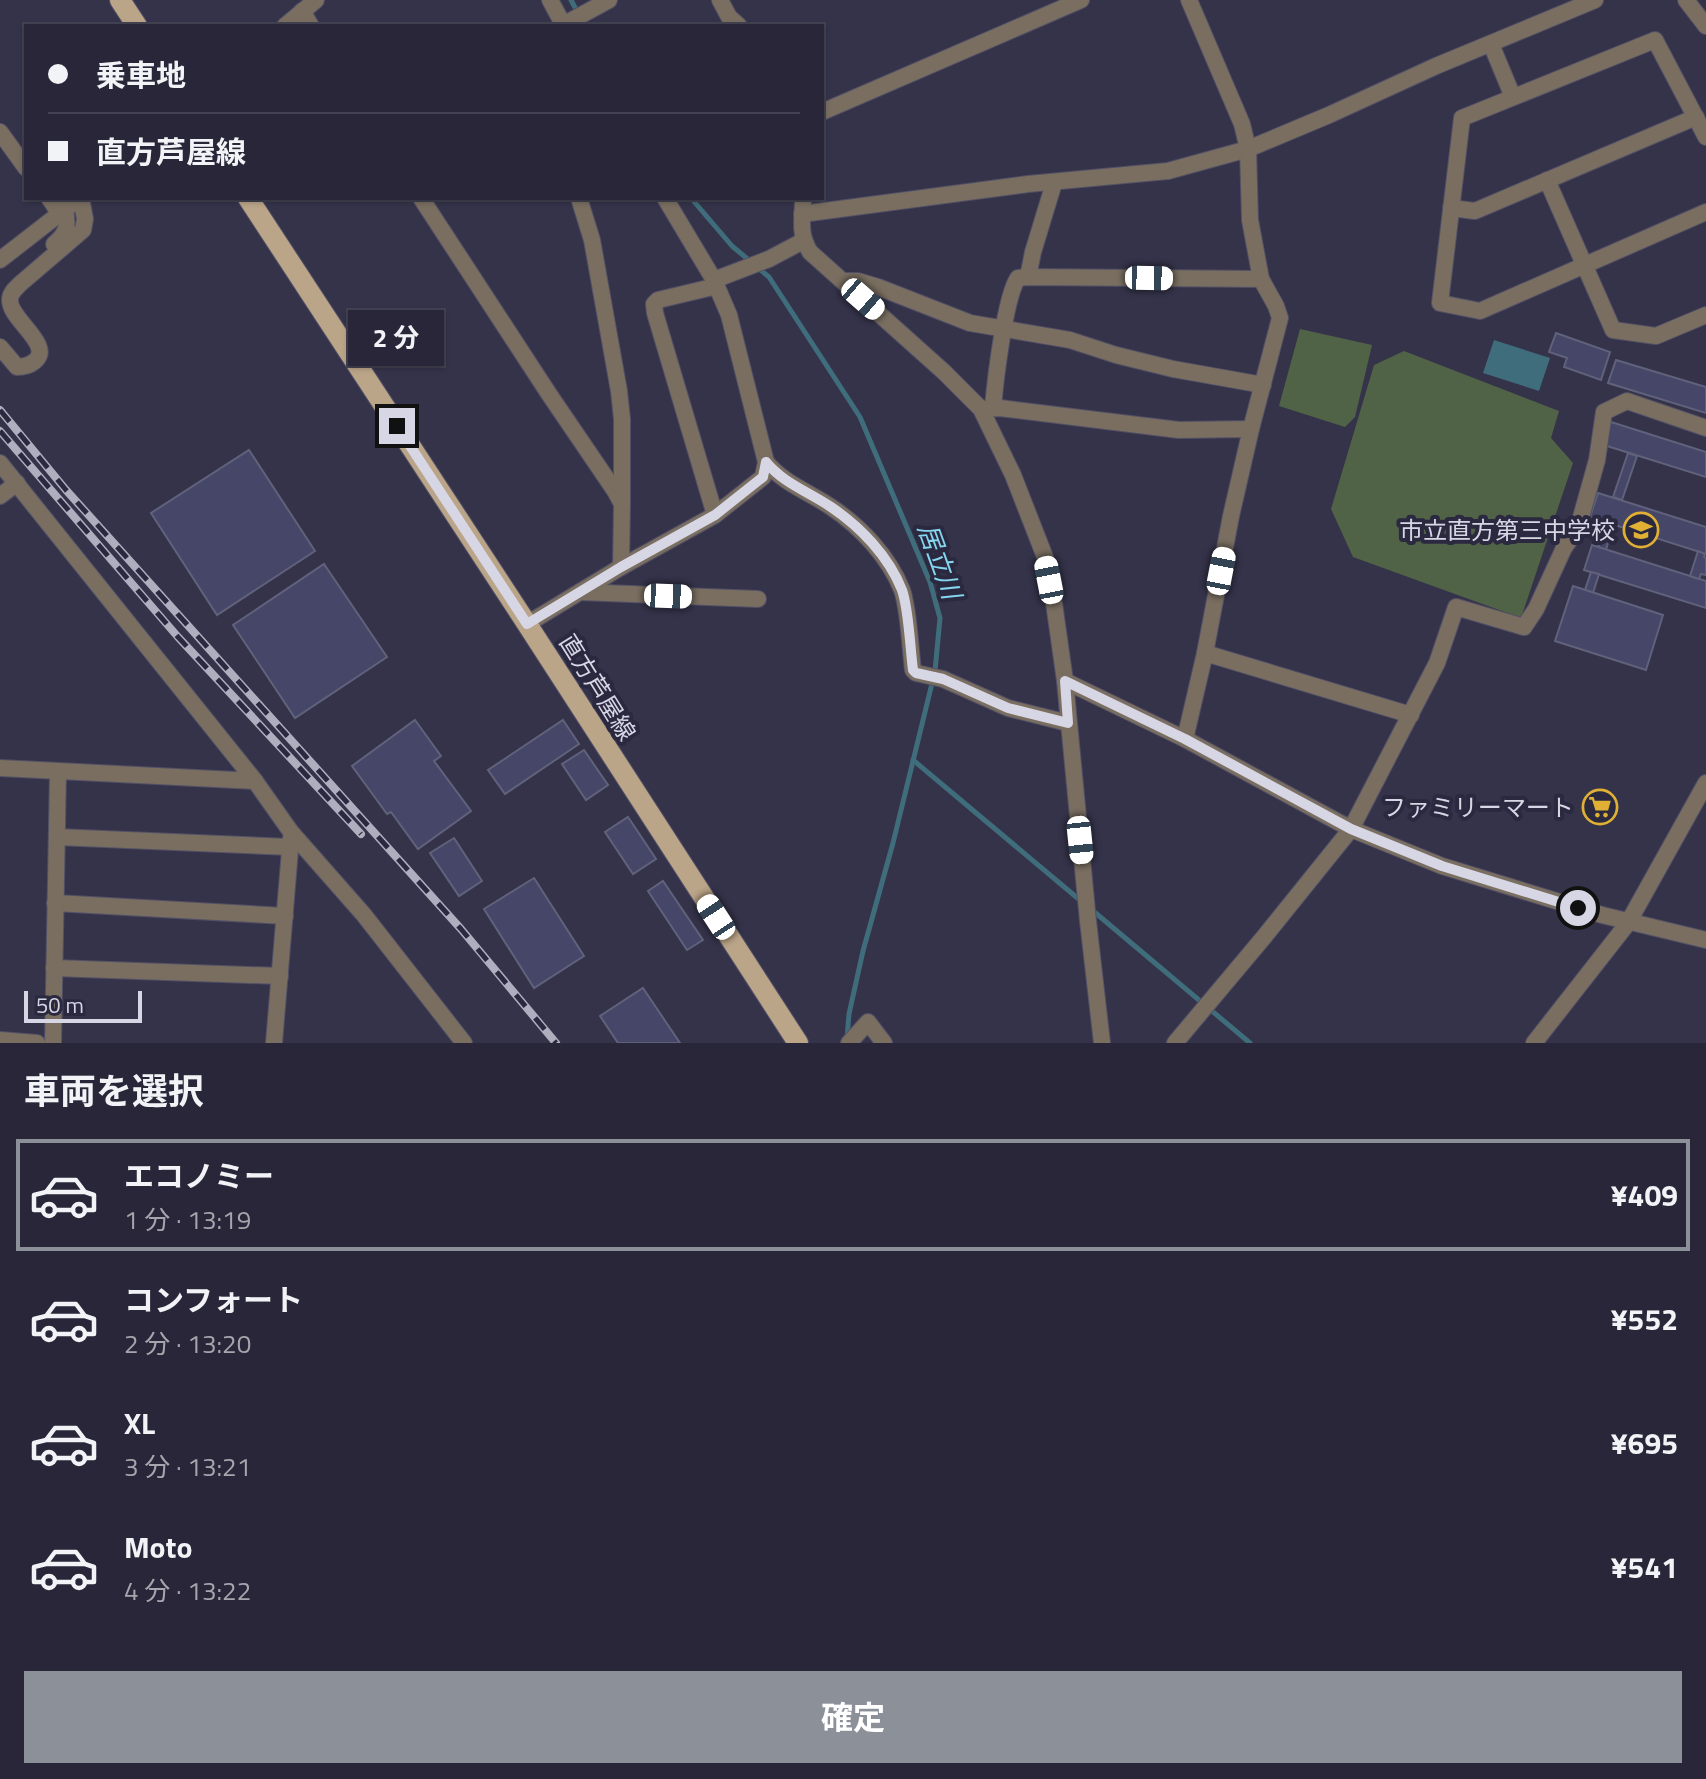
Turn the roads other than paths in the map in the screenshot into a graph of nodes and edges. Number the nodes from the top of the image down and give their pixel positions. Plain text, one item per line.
1 (120, 0) edge
2 (316, 0) edge
3 (550, 0) edge
4 (609, 0) edge
5 (720, 0) edge
6 (1081, 0) edge
7 (1189, 0) edge
8 (1595, 0) edge
9 (1686, 0) edge
10 (307, 19) edge
11 (136, 24) edge
12 (566, 24) edge
13 (737, 24) edge
14 (1706, 26) edge
15 (1491, 44) junction
16 (1513, 97) junction
17 (824, 111) edge
18 (1696, 117) junction
19 (0, 132) edge
20 (1706, 137) edge
21 (1248, 149) junction
22 (24, 165) edge
23 (1547, 180) junction
24 (1054, 183) junction
25 (51, 200) edge
26 (77, 200) edge
27 (80, 200) edge
28 (249, 200) edge
29 (422, 200) edge
30 (580, 200) edge
31 (666, 200) edge
32 (802, 206) edge
33 (1451, 208) junction
34 (63, 211) junction
35 (1706, 212) edge
36 (803, 241) junction
37 (0, 260) edge
38 (1585, 265) junction
39 (1028, 277) junction
40 (1261, 279) junction
41 (843, 281) junction
42 (715, 283) junction
43 (0, 288) edge
44 (1706, 315) edge
45 (1004, 330) junction
46 (0, 347) edge
47 (1263, 385) junction
48 (987, 408) junction
49 (1706, 428) edge
50 (1251, 429) junction
51 (766, 462) junction
52 (0, 463) edge
53 (17, 483) junction
54 (0, 496) edge
55 (622, 504) junction
56 (715, 515) junction
57 (621, 567) junction
58 (579, 592) junction
59 (758, 599) dead end
60 (527, 624) junction
61 (1205, 653) junction
62 (1065, 681) junction
63 (1411, 715) junction
64 (1068, 723) junction
65 (1185, 739) junction
66 (0, 768) edge
67 (58, 771) junction
68 (255, 781) junction
69 (1706, 783) edge
70 (1351, 829) junction
71 (57, 837) junction
72 (291, 840) junction
73 (55, 903) junction
74 (285, 916) junction
75 (1628, 923) junction
76 (1706, 940) edge
77 (54, 968) junction
78 (280, 976) junction
79 (0, 1040) edge
80 (851, 1041) edge
81 (37, 1043) edge
82 (53, 1043) edge
83 (274, 1043) edge
84 (464, 1043) edge
85 (798, 1043) edge
86 (884, 1043) edge
87 (1102, 1043) edge
88 (1175, 1043) edge
89 (1534, 1043) edge

1 - 11 main road
2 - 10 street
3 - 12 street
4 - 12 street
5 - 13 street
6 - 17 street
7 - 21 street
8 - 15 street
9 - 14 street
15 - 16 street
15 - 21 street
16 - 18 street
16 - 33 street
18 - 20 street
18 - 23 street
19 - 22 street
21 - 24 street
21 - 40 street
23 - 33 street
23 - 38 street
24 - 32 street
24 - 39 street
25 - 34 street
26 - 34 street
27 - 46 street
28 - 60 main road, 直方芦屋線
29 - 55 street
30 - 55 street
31 - 42 street
32 - 36 street
33 - 38 street
34 - 37 street
34 - 43 street
35 - 38 street
36 - 41 street
36 - 42 street
38 - 44 street
39 - 40 street
39 - 45 street
40 - 47 street
41 - 45 street
41 - 48 street
42 - 51 street
42 - 56 street
45 - 47 street
45 - 48 street
47 - 50 street
48 - 50 street
48 - 62 street
49 - 63 street
50 - 61 street
51 - 56 street
51 - 64 street
52 - 53 street
53 - 54 street
53 - 68 street
55 - 57 street
56 - 57 street
57 - 58 street
58 - 59 street
58 - 60 street
60 - 85 main road, 直方芦屋線
61 - 63 street
61 - 65 street
62 - 64 street
62 - 65 street
63 - 70 street
64 - 87 street
65 - 70 street
66 - 67 street
67 - 68 street
67 - 71 street
68 - 72 street
69 - 75 street
70 - 75 street
70 - 88 street
71 - 72 street
71 - 73 street
72 - 74 street
72 - 84 street
73 - 74 street
73 - 77 street
74 - 78 street
75 - 76 street
75 - 89 street
77 - 78 street
77 - 82 street
78 - 83 street
79 - 81 street
80 - 86 street

